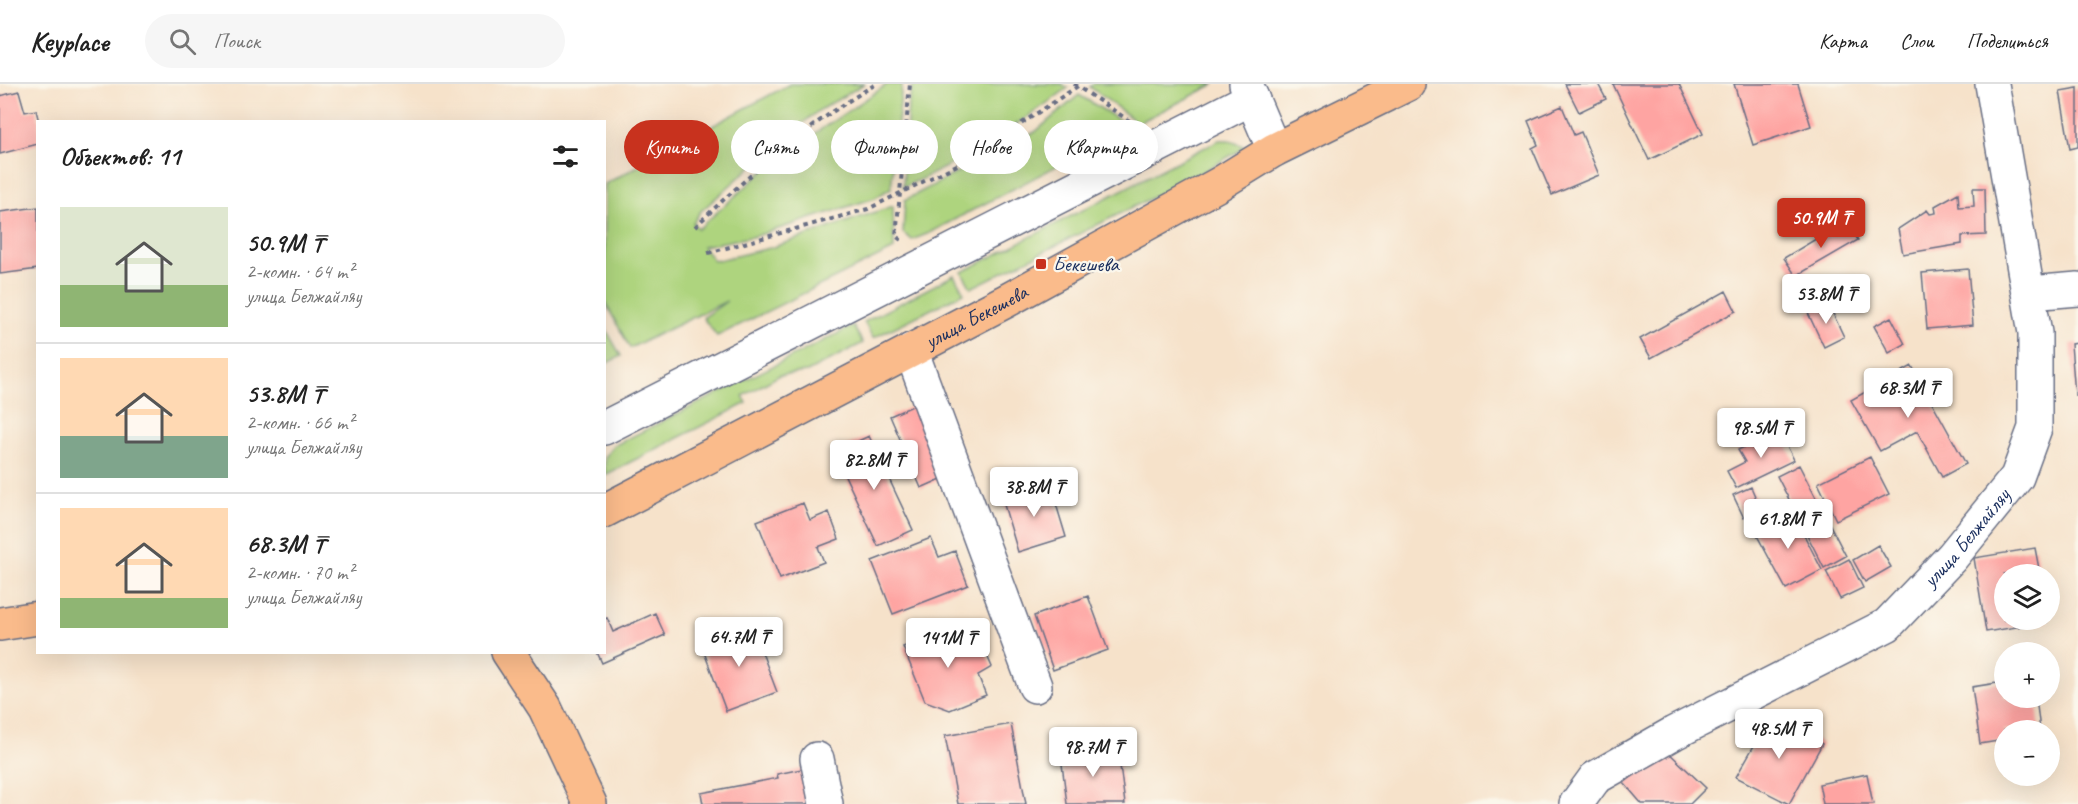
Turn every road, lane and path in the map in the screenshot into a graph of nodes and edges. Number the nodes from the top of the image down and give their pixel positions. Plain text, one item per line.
1 (876, 84) edge
2 (910, 84) edge
3 (1408, 84) edge
4 (1992, 84) edge
5 (1078, 85) edge
6 (1249, 91) edge
7 (1128, 120) edge
8 (1274, 150) junction
9 (900, 193) junction
10 (696, 227) dead end
11 (903, 243) dead end
12 (708, 253) dead end
13 (2078, 289) edge
14 (2030, 293) junction
15 (911, 350) junction
16 (606, 427) edge
17 (606, 510) edge
18 (36, 618) edge
19 (0, 624) edge
20 (509, 654) edge
21 (1035, 686) dead end
22 (817, 759) dead end
23 (590, 804) edge
24 (826, 804) edge
25 (1575, 804) edge

1 - 10 path
2 - 9 path
3 - 8 main road, улица Бекешева
4 - 14 street, улица Белжайляу
5 - 7 path
5 - 9 path
6 - 8 street
6 - 16 street
8 - 15 main road, улица Бекешева
9 - 11 path
9 - 12 path
13 - 14 street
14 - 25 street, улица Белжайляу
15 - 17 main road, улица Бекешева
15 - 21 street
18 - 19 main road
20 - 23 main road
22 - 24 street

